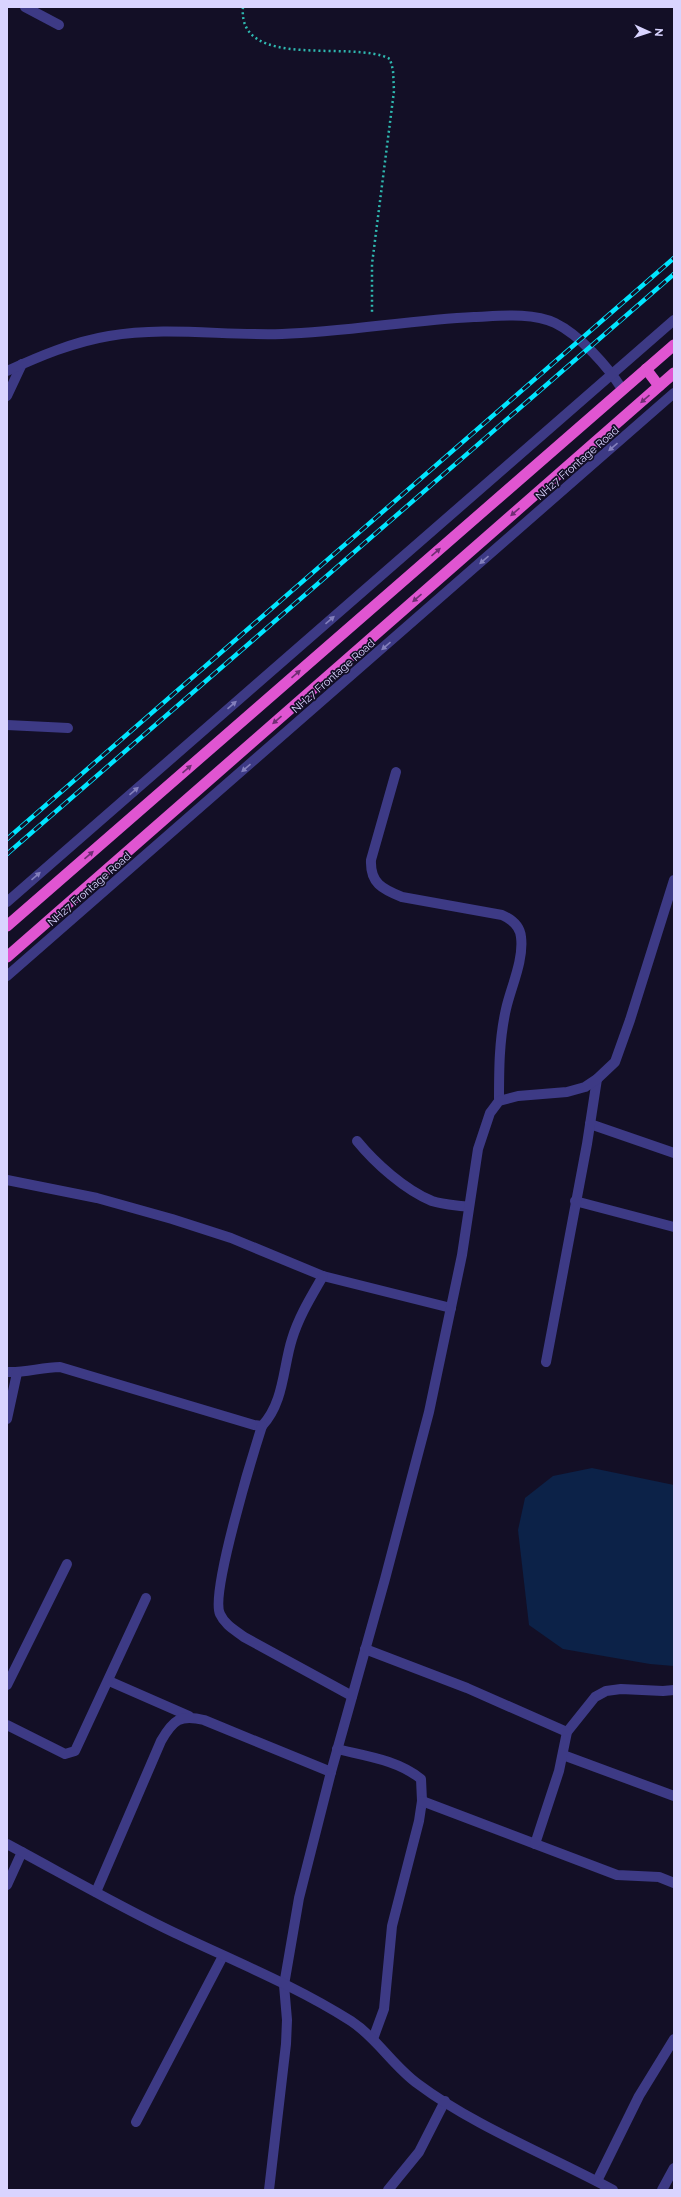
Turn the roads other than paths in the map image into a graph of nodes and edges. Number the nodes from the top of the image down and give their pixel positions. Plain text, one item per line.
1 (25, 7) edge
2 (59, 25) dead end
3 (674, 320) edge
4 (674, 345) edge
5 (22, 364) junction
6 (646, 369) junction
7 (7, 371) edge
8 (613, 374) junction
9 (674, 374) edge
10 (659, 386) junction
11 (622, 390) junction
12 (674, 393) edge
13 (7, 396) edge
14 (7, 725) edge
15 (68, 728) dead end
16 (396, 772) dead end
17 (674, 880) edge
18 (7, 902) edge
19 (7, 926) edge
20 (7, 957) edge
21 (7, 976) edge
22 (597, 1079) junction
23 (499, 1101) junction
24 (590, 1124) junction
25 (357, 1141) dead end
26 (674, 1153) edge
27 (7, 1180) edge
28 (576, 1201) junction
29 (469, 1207) junction
30 (674, 1227) edge
31 (323, 1276) junction
32 (451, 1308) junction
33 (546, 1362) dead end
34 (12, 1373) edge
35 (7, 1419) edge
36 (262, 1426) junction
37 (67, 1564) dead end
38 (146, 1598) dead end
39 (365, 1649) junction
40 (109, 1681) junction
41 (7, 1685) edge
42 (674, 1690) edge
43 (352, 1696) junction
44 (189, 1716) junction
45 (7, 1725) edge
46 (567, 1732) junction
47 (337, 1749) junction
48 (563, 1755) junction
49 (331, 1772) junction
50 (674, 1796) edge
51 (422, 1802) junction
52 (7, 1844) edge
53 (535, 1844) junction
54 (22, 1852) junction
55 (674, 1883) edge
56 (7, 1885) edge
57 (96, 1892) junction
58 (223, 1956) junction
59 (284, 1985) junction
60 (373, 2039) junction
61 (674, 2039) edge
62 (445, 2101) junction
63 (136, 2122) dead end
64 (674, 2168) edge
65 (597, 2181) junction
66 (269, 2190) edge
67 (388, 2190) edge
68 (613, 2190) edge
69 (662, 2190) edge

1 - 2 street
3 - 8 street
4 - 6 highway
5 - 7 street
5 - 8 street
5 - 13 street
6 - 10 highway
6 - 11 highway
8 - 11 street
18 -> 8 street
9 - 10 highway
10 -> 20 highway
19 -> 11 highway
12 -> 21 street, NH27 Frontage Road
14 - 15 street
16 - 23 street
17 - 22 street
22 - 23 street
22 - 24 street
23 - 29 street
24 - 26 street
24 - 28 street
25 - 29 street
27 - 31 street
28 - 30 street
28 - 33 street
29 - 32 street
31 - 32 street
31 - 36 street
32 - 39 street
34 - 35 street
34 - 36 street
36 - 43 street
37 - 41 street
38 - 40 street
39 - 43 street
39 - 46 street
40 - 44 street
40 - 45 street
42 - 46 street
43 - 47 street
44 - 49 street
44 - 57 street
46 - 48 street
47 - 49 street
47 - 51 street
48 - 50 street
48 - 53 street
49 - 59 street
51 - 53 street
51 - 60 street
52 - 54 street
53 - 55 street
54 - 56 street
54 - 57 street
57 - 58 street
58 - 59 street
58 - 63 street
59 - 60 street
59 - 66 street
60 - 62 street
61 - 65 street
62 - 65 street
62 - 67 street
64 - 69 street
65 - 68 street

